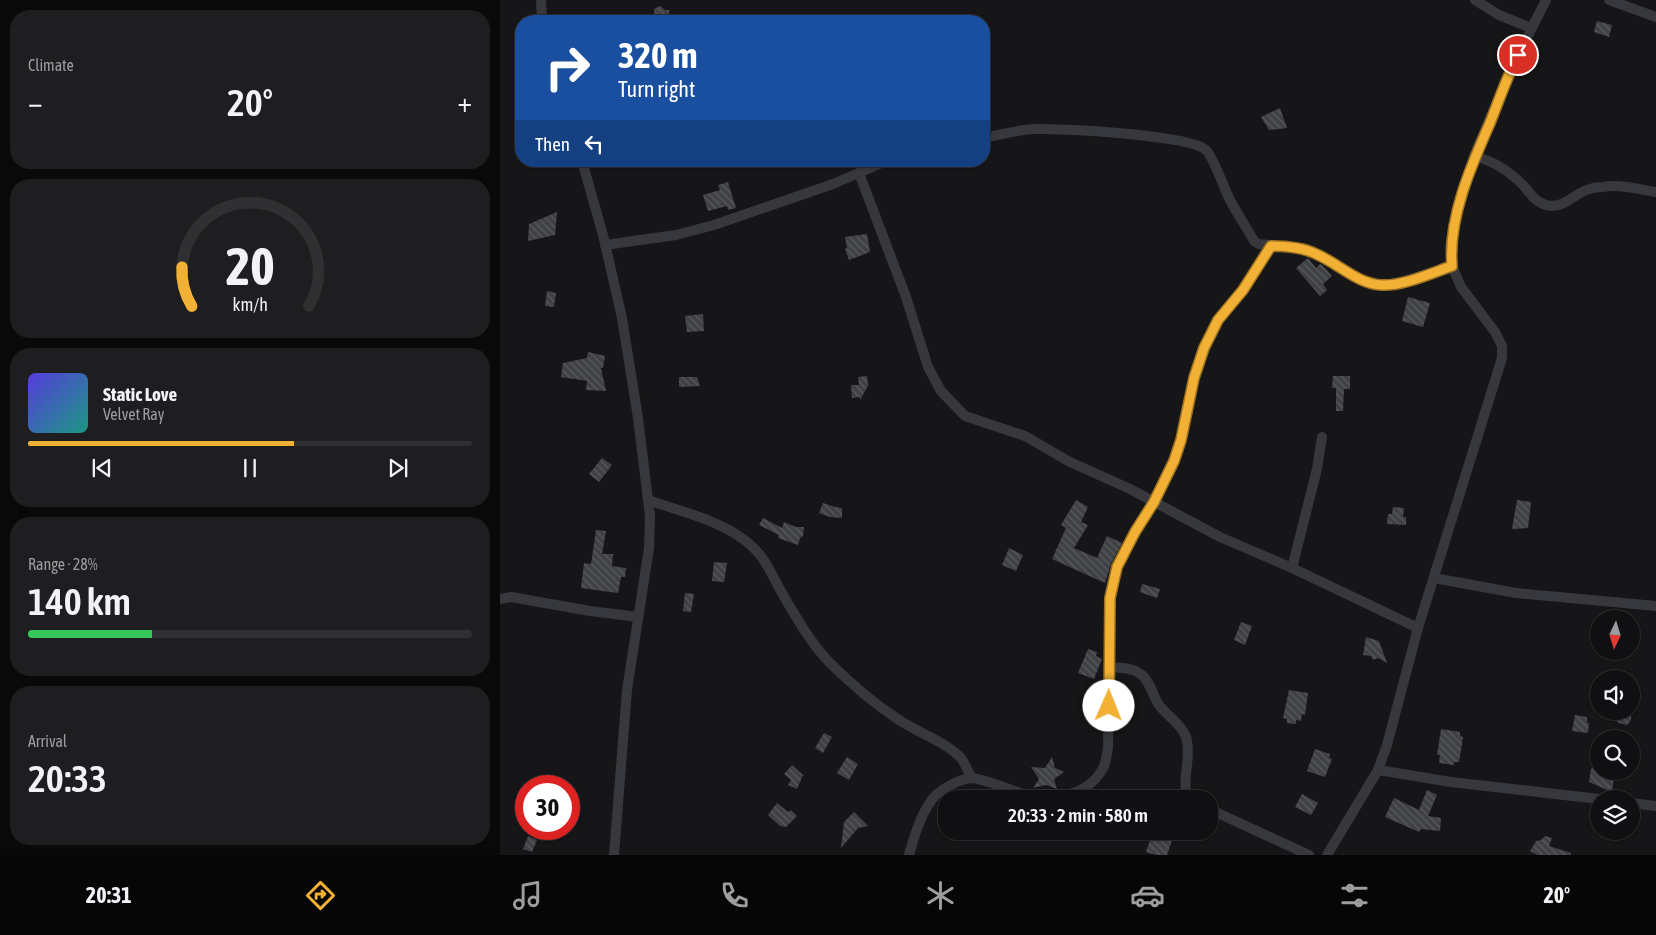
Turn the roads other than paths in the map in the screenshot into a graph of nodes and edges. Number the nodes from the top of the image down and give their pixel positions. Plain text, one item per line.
1 (541, 0) edge
2 (1475, 0) edge
3 (1546, 0) edge
4 (1609, 0) edge
5 (542, 15) edge
6 (1656, 16) edge
7 (1531, 28) junction
8 (990, 137) edge
9 (1474, 156) junction
10 (584, 167) edge
11 (872, 167) edge
12 (859, 173) junction
13 (1656, 192) edge
14 (606, 245) junction
15 (1271, 246) junction
16 (1452, 266) junction
17 (1322, 437) dead end
18 (648, 500) junction
19 (1154, 502) junction
20 (1292, 568) junction
21 (1434, 578) junction
22 (500, 599) edge
23 (1656, 606) edge
24 (638, 617) junction
25 (1418, 628) junction
26 (1109, 667) junction
27 (1378, 770) junction
28 (972, 778) junction
29 (1186, 790) edge
30 (1590, 798) edge
31 (1640, 804) edge
32 (1656, 806) edge
33 (1218, 813) edge
34 (614, 855) edge
35 (909, 855) edge
36 (1309, 855) edge
37 (1327, 855) edge

1 - 5 street
2 - 7 street
3 - 7 street
4 - 6 street
7 - 9 street
8 - 15 street
9 - 13 street
9 - 16 street
10 - 14 street
11 - 12 street
12 - 14 street
12 - 19 street
14 - 18 street
15 - 16 street
15 - 19 street
16 - 21 street
17 - 20 street
18 - 24 street
18 - 28 street
19 - 20 street
19 - 26 street
20 - 25 street
21 - 23 street
21 - 25 street
22 - 24 street
24 - 34 street
25 - 27 street
26 - 28 street
26 - 29 street
27 - 30 street
27 - 37 street
28 - 35 street
31 - 32 street
33 - 36 street

